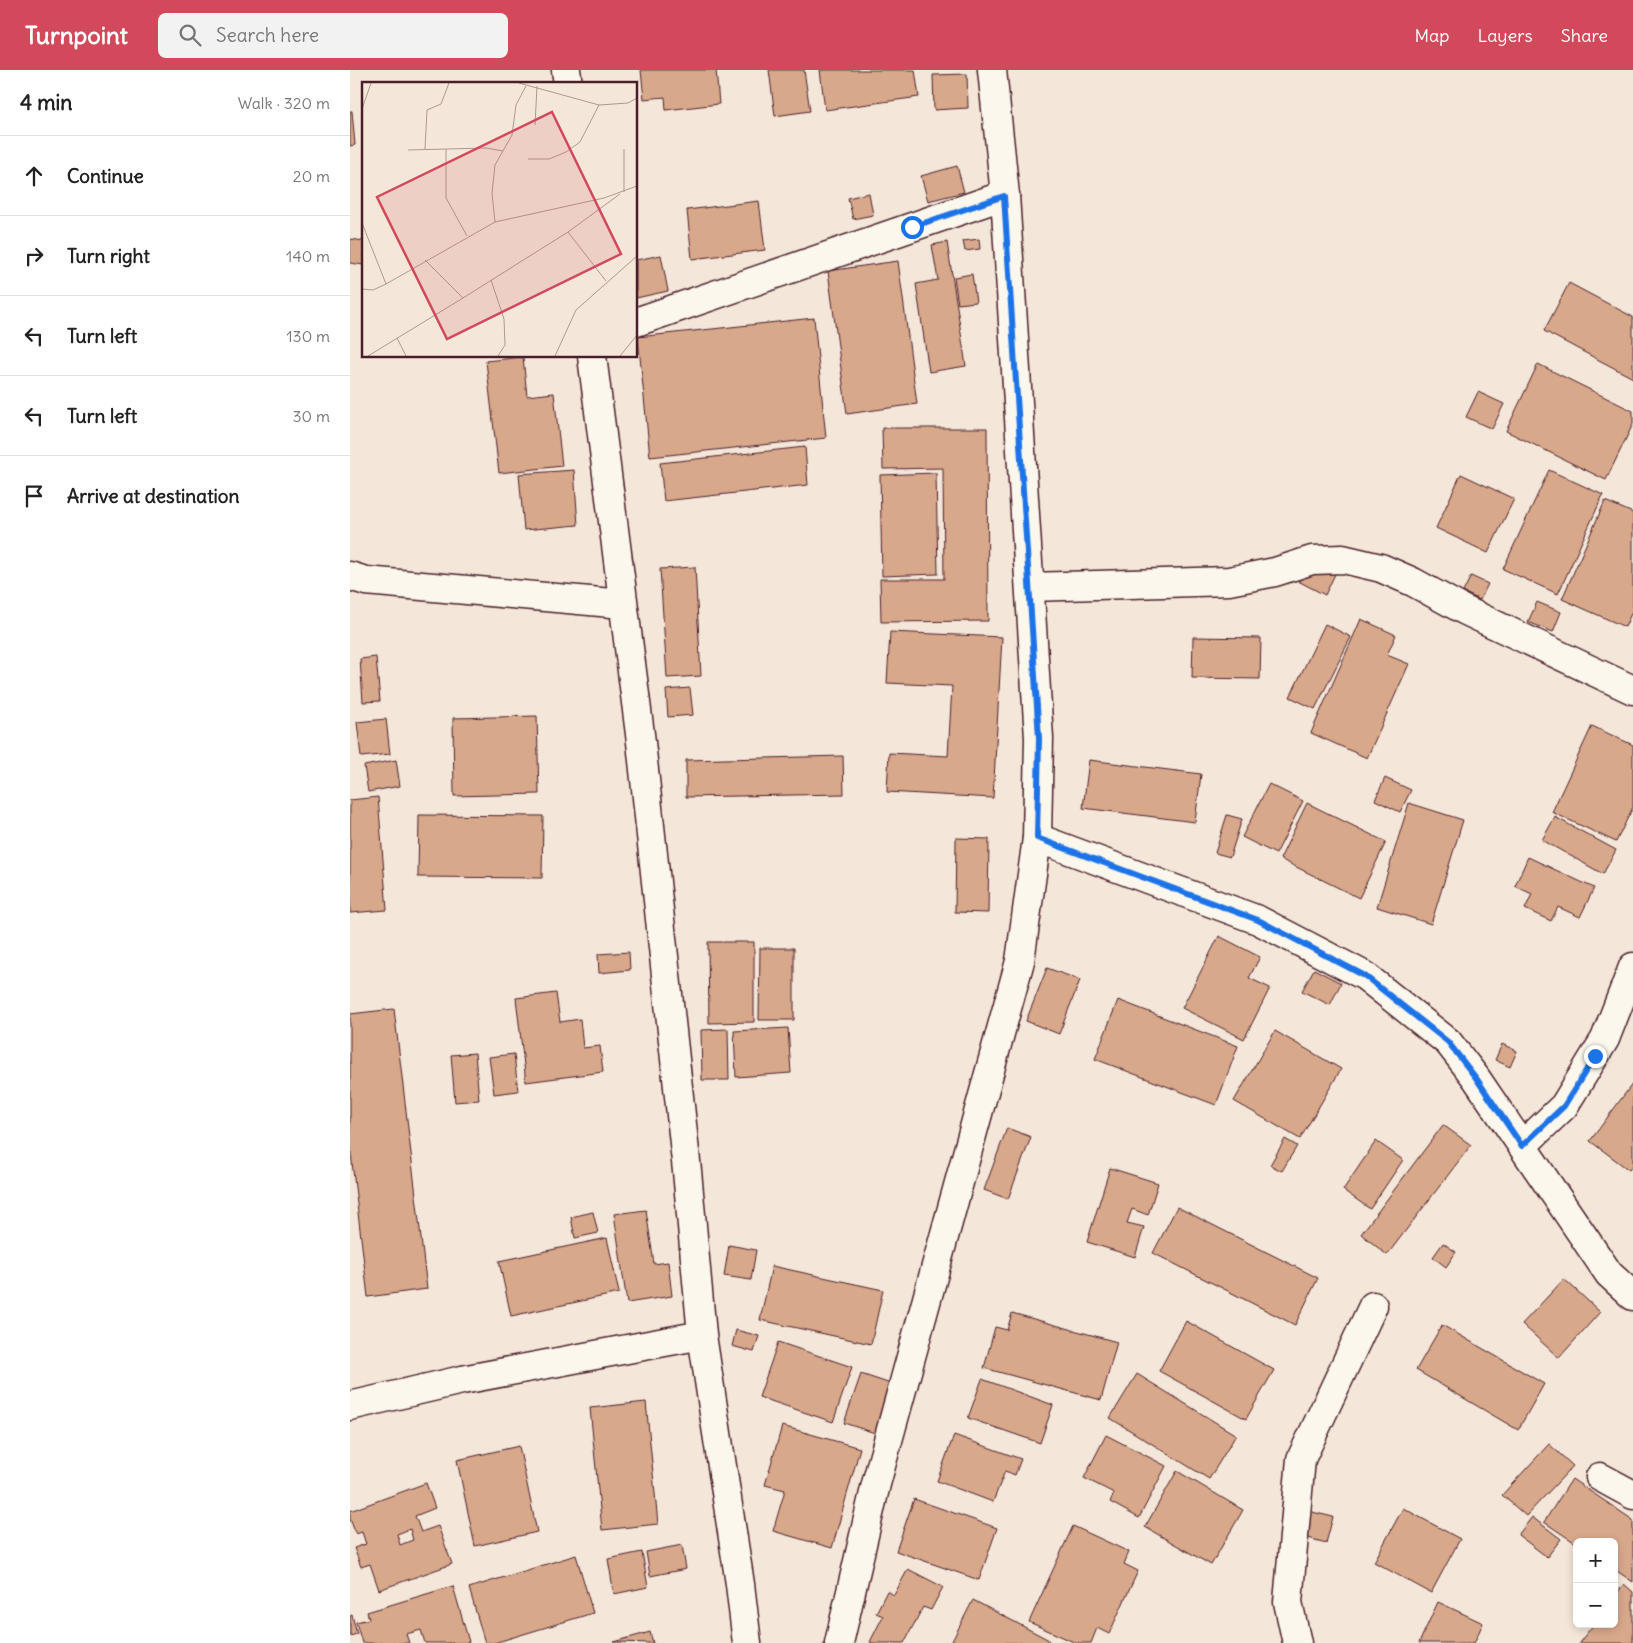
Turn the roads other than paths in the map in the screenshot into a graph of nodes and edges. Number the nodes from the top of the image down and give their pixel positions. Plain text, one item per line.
1 (992, 70) edge
2 (1004, 196) junction
3 (638, 321) edge
4 (592, 358) edge
5 (350, 576) edge
6 (1030, 587) junction
7 (623, 604) junction
8 (1633, 690) edge
9 (1037, 838) junction
10 (1633, 967) edge
11 (1522, 1146) junction
12 (1633, 1296) edge
13 (1373, 1306) dead end
14 (702, 1335) junction
15 (350, 1406) edge
16 (1600, 1477) dead end
17 (1633, 1496) edge
18 (747, 1643) edge
19 (839, 1643) edge
20 (1297, 1643) edge

1 - 2 street
2 - 3 street
2 - 6 street
4 - 7 street
5 - 7 street
6 - 8 street
6 - 9 street
7 - 14 street
9 - 11 street
9 - 19 street
10 - 11 street
11 - 12 street
13 - 20 street
14 - 15 street
14 - 18 street
16 - 17 street

